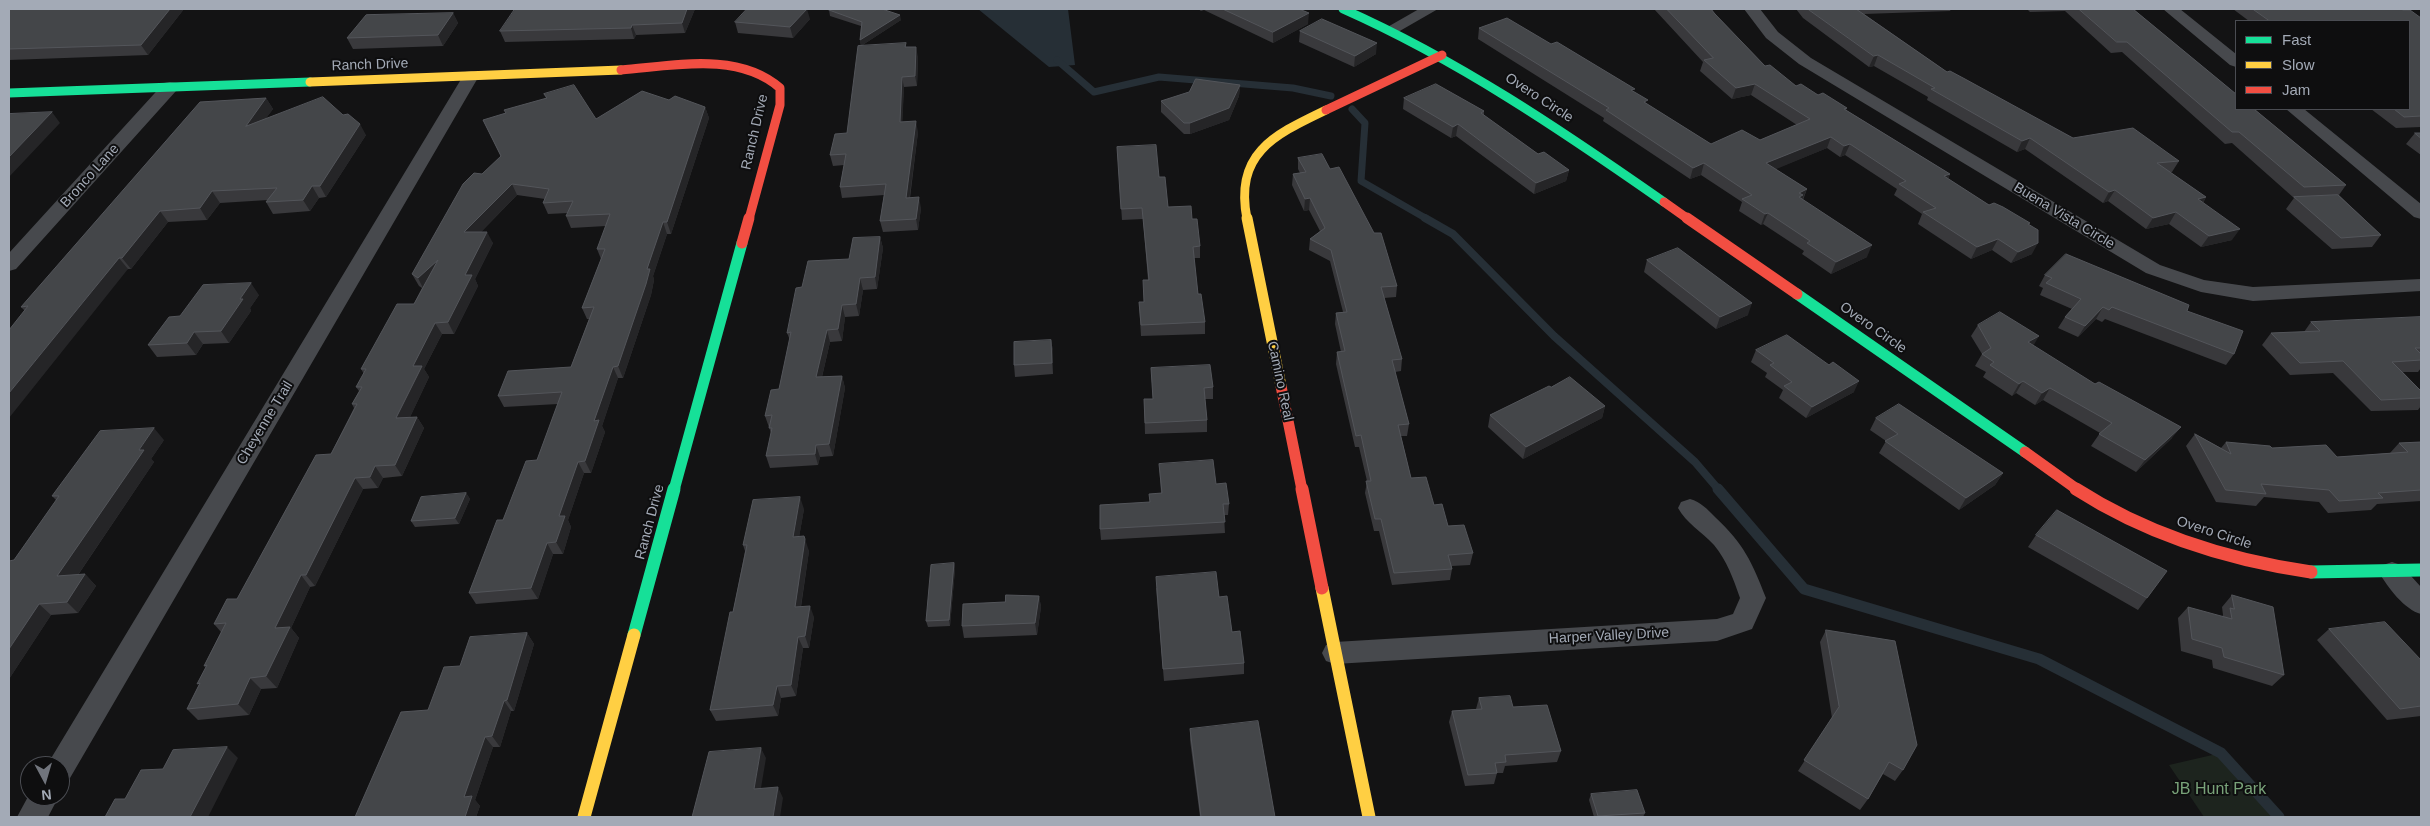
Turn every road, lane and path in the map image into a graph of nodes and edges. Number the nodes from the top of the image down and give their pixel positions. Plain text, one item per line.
1 (1343, 9) edge
2 (1430, 9) edge
3 (1752, 9) edge
4 (2171, 9) edge
5 (1392, 29) junction
6 (1442, 55) junction
7 (2235, 61) edge
8 (471, 76) junction
9 (170, 87) junction
10 (9, 92) edge
11 (2295, 110) edge
12 (2421, 213) edge
13 (9, 265) edge
14 (2421, 285) edge
15 (1690, 508) dead end
16 (2421, 570) edge
17 (2392, 572) junction
18 (2421, 604) edge
19 (1335, 653) junction
20 (68, 756) edge
21 (38, 806) edge
22 (32, 817) edge
23 (584, 817) edge
24 (1369, 817) edge

1 - 5 street, Overo Circle
2 - 5 street
3 - 14 street, Buena Vista Circle
4 - 7 street
5 - 6 street, Overo Circle
6 - 17 street, Overo Circle
6 - 19 street, Camino Real
8 - 9 street, Ranch Drive
8 - 20 street, Cheyenne Trail
8 - 23 street, Ranch Drive
9 - 10 street, Ranch Drive
9 - 13 street, Bronco Lane
11 - 12 street
15 - 19 street, Harper Valley Drive
16 - 17 street, Overo Circle
17 - 18 street
19 - 24 street, Camino Real
21 - 22 street

